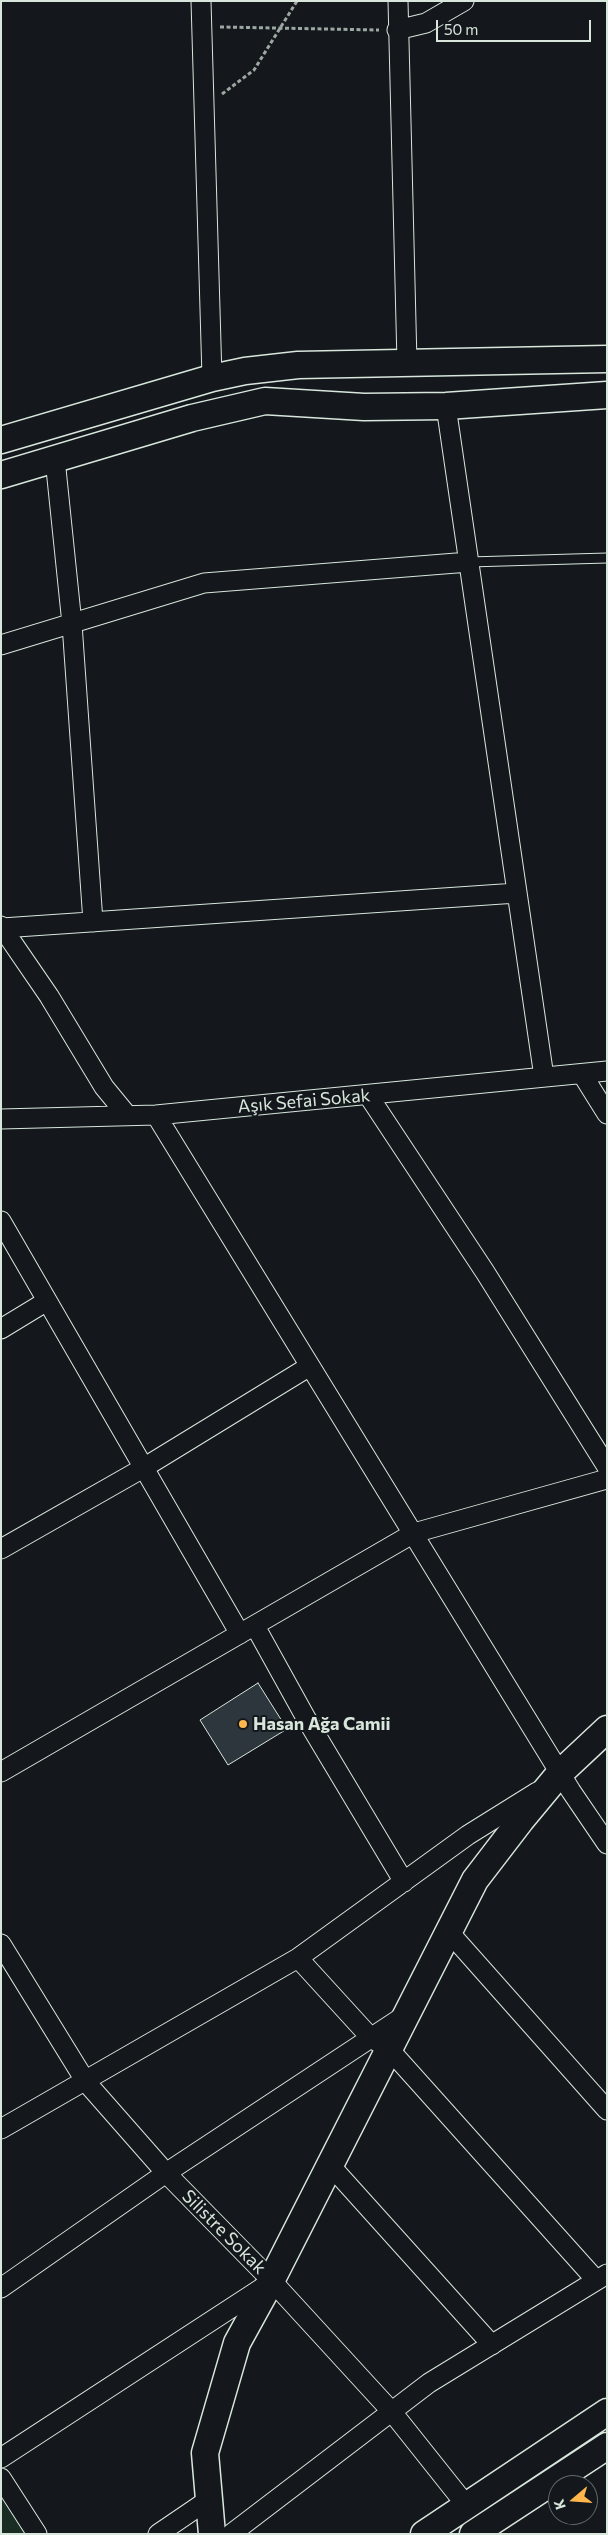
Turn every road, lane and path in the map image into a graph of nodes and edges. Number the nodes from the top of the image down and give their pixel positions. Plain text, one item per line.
1 (201, 1) edge
2 (297, 1) edge
3 (398, 1) edge
4 (464, 1) edge
5 (202, 27) junction
6 (280, 28) junction
7 (397, 30) junction
8 (204, 108) junction
9 (607, 359) edge
10 (407, 363) junction
11 (212, 378) junction
12 (607, 395) edge
13 (446, 406) junction
14 (1, 440) edge
15 (55, 459) junction
16 (1, 474) edge
17 (607, 558) edge
18 (469, 562) junction
19 (72, 624) junction
20 (1, 645) edge
21 (517, 893) junction
22 (94, 922) junction
23 (2, 927) edge
24 (607, 1071) edge
25 (582, 1074) junction
26 (544, 1078) junction
27 (368, 1095) junction
28 (607, 1114) edge
29 (127, 1115) junction
30 (156, 1115) junction
31 (1, 1119) edge
32 (1, 1221) edge
33 (47, 1301) junction
34 (1, 1328) edge
35 (310, 1366) junction
36 (145, 1467) junction
37 (607, 1467) edge
38 (607, 1479) edge
39 (414, 1533) junction
40 (1, 1549) edge
41 (247, 1630) junction
42 (607, 1729) edge
43 (1, 1772) edge
44 (556, 1778) junction
45 (607, 1844) edge
46 (404, 1882) junction
47 (449, 1932) junction
48 (1, 1944) edge
49 (298, 1958) junction
50 (380, 2044) junction
51 (86, 2082) junction
52 (607, 2110) edge
53 (1, 2130) edge
54 (330, 2165) junction
55 (166, 2173) junction
56 (601, 2277) edge
57 (271, 2282) junction
58 (1, 2288) edge
59 (492, 2345) junction
60 (392, 2412) junction
61 (607, 2412) edge
62 (607, 2446) edge
63 (1, 2458) edge
64 (1, 2478) edge
65 (208, 2500) junction
66 (466, 2505) junction
67 (37, 2534) edge
68 (158, 2534) edge
69 (212, 2534) edge
70 (231, 2534) edge
71 (424, 2534) edge
72 (473, 2534) edge

1 - 5 street
2 - 6 path
3 - 7 street
4 - 7 street
5 - 6 path
5 - 8 street
6 - 7 path
6 - 8 path
7 - 10 street
8 - 11 street
9 - 10 street
10 - 11 street
11 - 14 street
12 - 13 street
13 - 15 street
13 - 18 street
15 - 16 street
15 - 19 street
17 - 18 lane
18 - 19 street
18 - 21 street
19 - 20 street
19 - 22 street
21 - 22 street
21 - 26 street
22 - 23 street
23 - 29 street
24 - 25 street, Aşık Sefai Sokak
25 - 26 street, Aşık Sefai Sokak
25 - 28 street
26 - 27 street, Aşık Sefai Sokak
27 - 30 street, Aşık Sefai Sokak
27 - 37 street
29 - 30 street, Aşık Sefai Sokak
29 - 31 street, Aşık Sefai Sokak
30 - 35 street
32 - 33 street
33 - 34 street
33 - 36 street
35 - 36 street
35 - 39 street
36 - 40 street
36 - 41 street
38 - 39 street
39 - 41 street
39 - 44 street
41 - 43 street
41 - 46 street
42 - 44 street
44 - 45 street
44 - 46 street
44 - 47 street
46 - 49 street
47 - 50 street
47 - 52 street
48 - 51 street, Silistre Sokak
49 - 50 street
49 - 51 street
50 - 54 street
50 - 55 street
50 - 56 street
51 - 53 street
51 - 55 street, Silistre Sokak
54 - 57 street
54 - 59 street
55 - 57 street, Silistre Sokak
55 - 58 street
56 - 59 street
57 - 60 street, Silistre Sokak
57 - 63 street
57 - 65 street
59 - 60 street
60 - 66 street, Silistre Sokak
60 - 70 street
61 - 66 street
62 - 72 street
64 - 67 street
65 - 68 street
65 - 69 street
66 - 71 street

